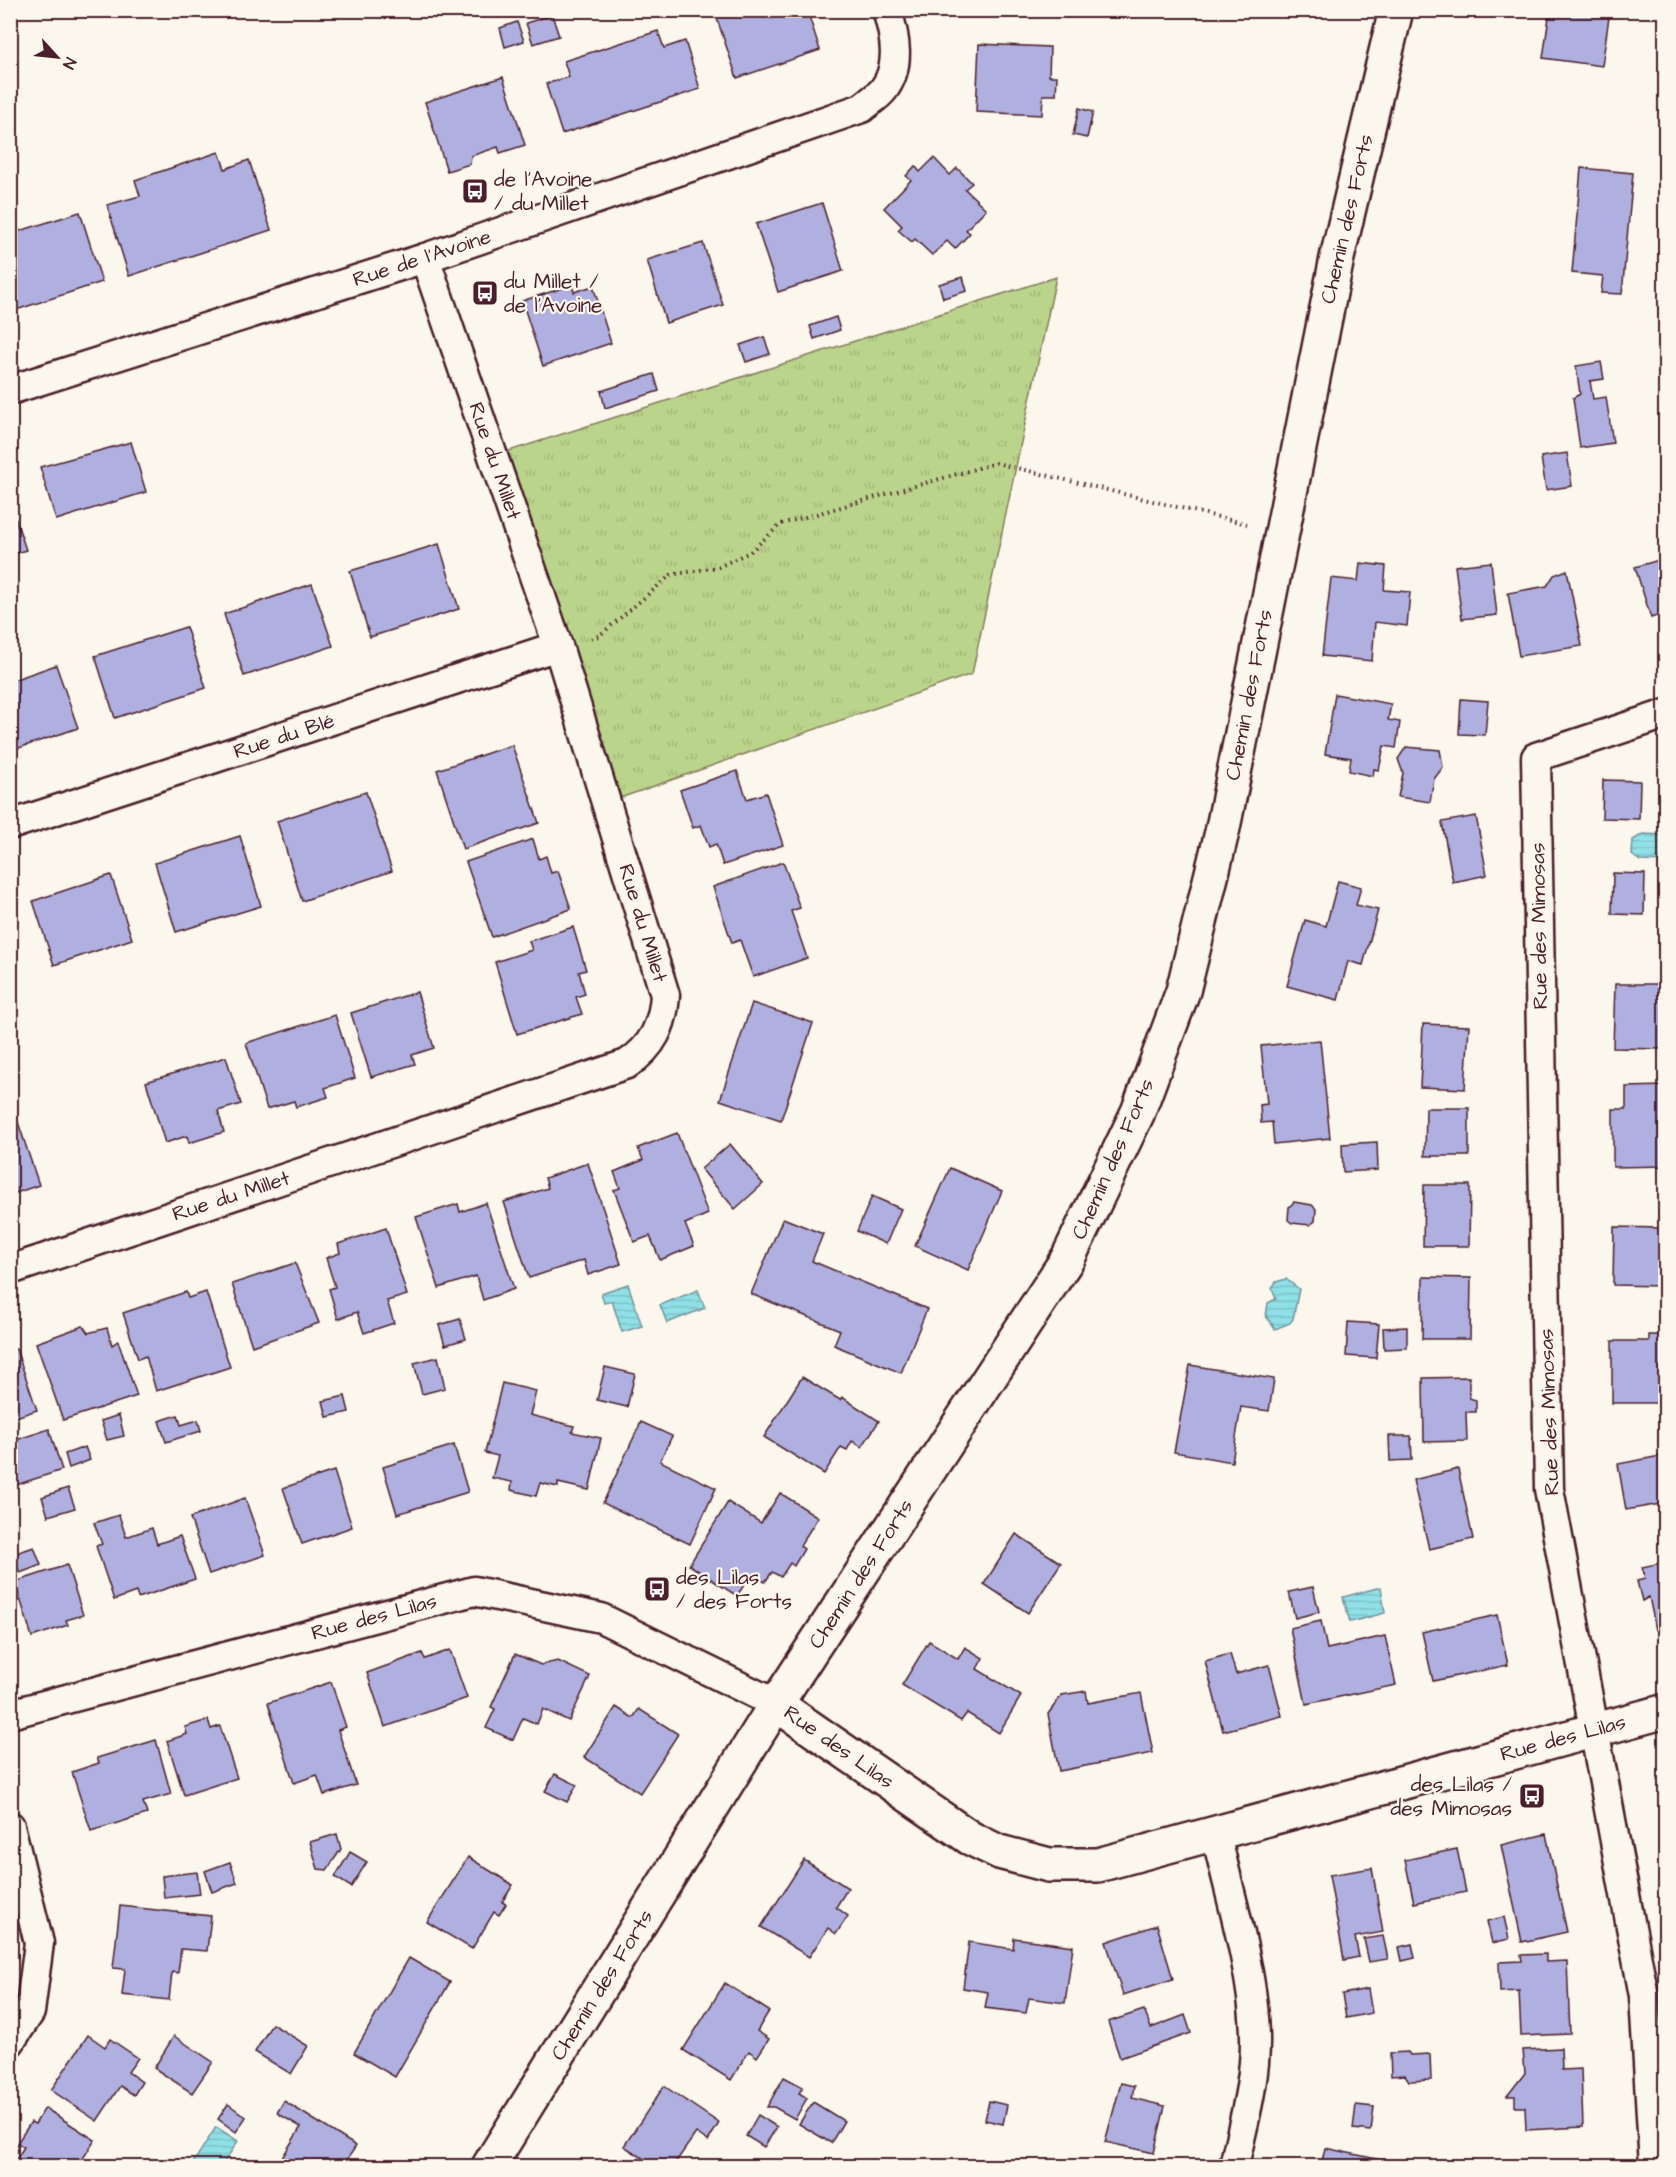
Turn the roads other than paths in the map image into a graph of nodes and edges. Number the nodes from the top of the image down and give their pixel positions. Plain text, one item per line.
1 (887, 10) edge
2 (1396, 10) edge
3 (425, 258) junction
4 (10, 390) edge
5 (558, 646) junction
6 (1665, 714) edge
7 (10, 825) edge
8 (10, 1270) edge
9 (776, 1704) junction
10 (1665, 1711) edge
11 (10, 1714) edge
12 (1594, 1729) junction
13 (10, 1826) edge
14 (1216, 1834) junction
15 (10, 2042) edge
16 (489, 2166) edge
17 (1234, 2166) edge
18 (1654, 2166) edge

1 - 3 street, Rue de l'Avoine
2 - 9 street, Chemin des Forts
3 - 4 street, Rue de l'Avoine
3 - 5 street, Rue du Millet
5 - 7 street, Rue du Blé
5 - 8 street, Rue du Millet
6 - 12 street, Rue des Mimosas
9 - 11 street, Rue des Lilas
9 - 14 street, Rue des Lilas
9 - 16 street, Chemin des Forts
10 - 12 street, Rue des Lilas
12 - 14 street, Rue des Lilas
12 - 18 street, Rue des Mimosas
13 - 15 street
14 - 17 street

